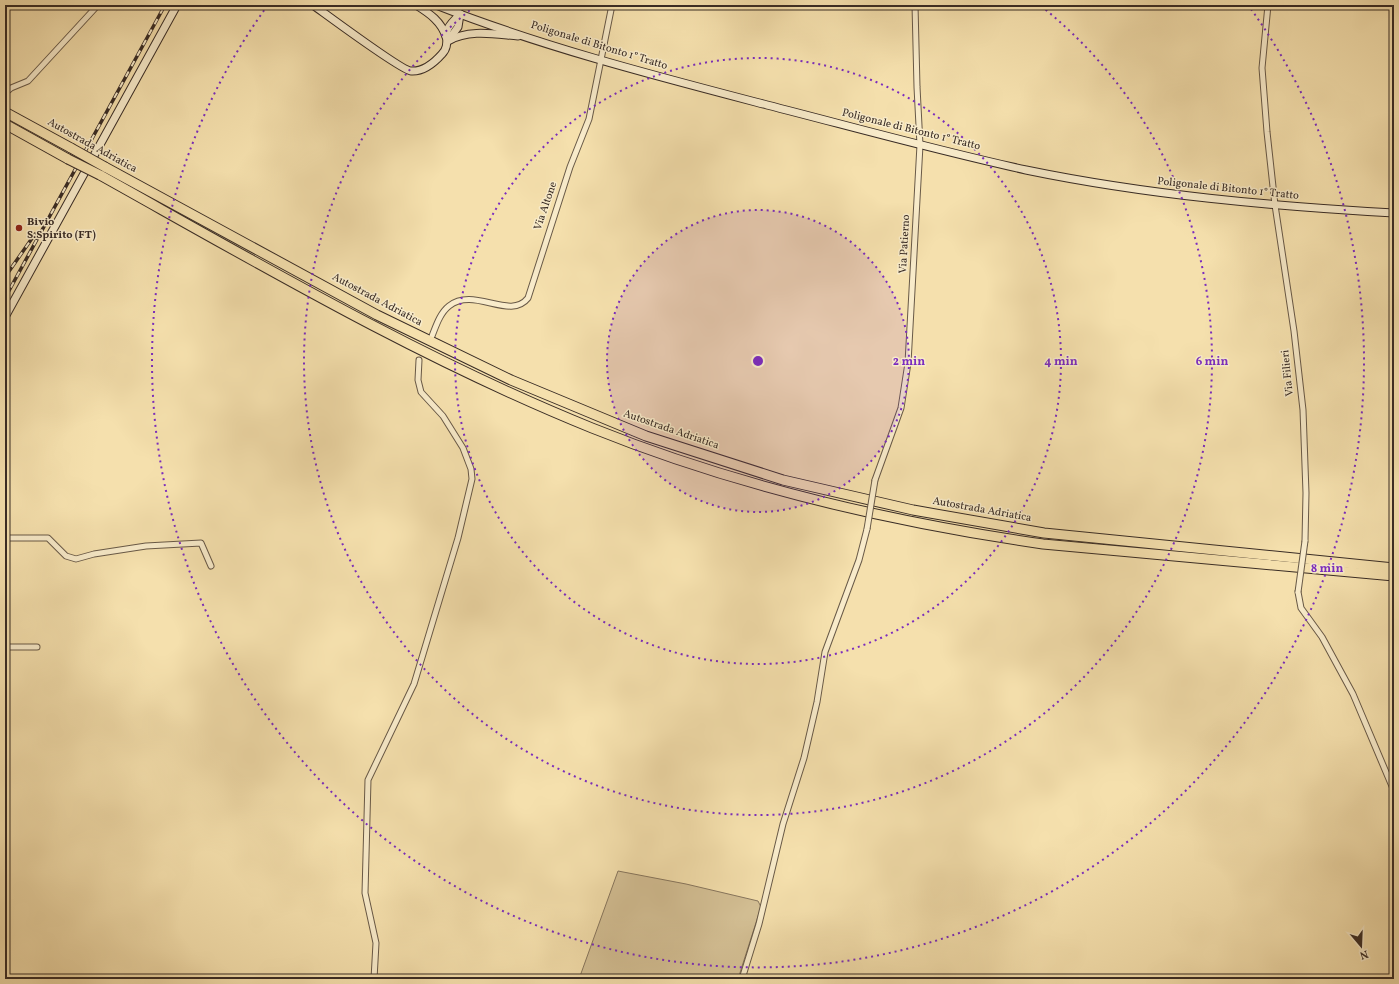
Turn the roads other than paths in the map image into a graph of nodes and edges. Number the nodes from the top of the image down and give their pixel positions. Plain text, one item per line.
1 (98, 5) edge
2 (177, 5) edge
3 (313, 5) edge
4 (416, 5) edge
5 (436, 5) edge
6 (612, 5) edge
7 (915, 5) edge
8 (1268, 5) edge
9 (460, 14) junction
10 (532, 38) junction
11 (448, 41) junction
12 (602, 59) junction
13 (5, 93) edge
14 (5, 112) edge
15 (5, 124) edge
16 (920, 145) junction
17 (1274, 205) junction
18 (1394, 213) edge
19 (5, 317) edge
20 (432, 336) dead end
21 (419, 360) dead end
22 (5, 538) edge
23 (211, 566) dead end
24 (1394, 568) edge
25 (1394, 576) edge
26 (5, 647) edge
27 (37, 647) dead end
28 (1394, 791) edge
29 (374, 979) edge
30 (742, 979) edge

1 - 13 street
2 - 19 main road
3 - 11 main road
4 - 11 main road
5 - 9 main road, Poligonale di Bitonto 1° Tratto
6 - 12 street, Via Altone
7 - 16 street, Via Patierno
8 - 17 street, Via Filieri
9 - 10 main road, Poligonale di Bitonto 1° Tratto
9 - 11 main road
10 - 11 main road
10 - 12 main road, Poligonale di Bitonto 1° Tratto
12 - 16 main road, Poligonale di Bitonto 1° Tratto
12 - 20 street, Via Altone
14 - 24 highway, Autostrada Adriatica, bridge
15 - 25 highway, Autostrada Adriatica, bridge
16 - 17 main road, Poligonale di Bitonto 1° Tratto
16 - 30 street, Via Patierno, bridge
17 - 18 main road, Poligonale di Bitonto 1° Tratto
17 - 28 street, Via Filieri, bridge
21 - 29 street
22 - 23 street
26 - 27 street

